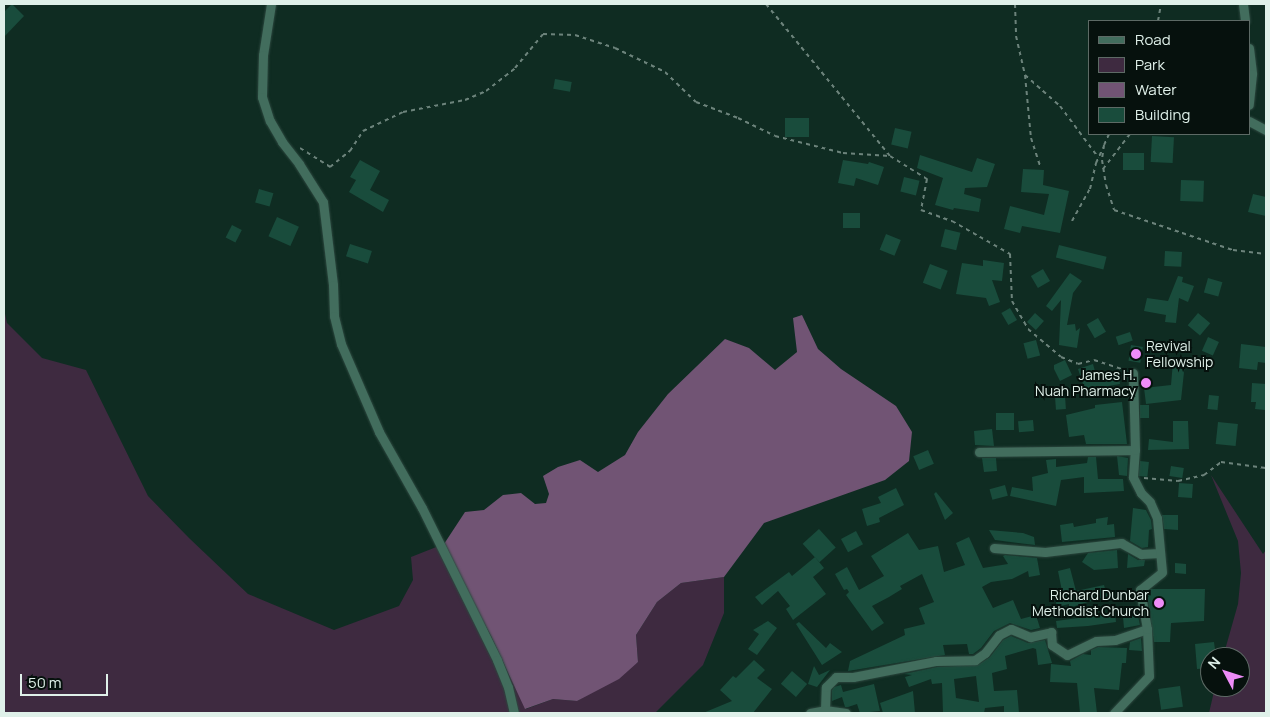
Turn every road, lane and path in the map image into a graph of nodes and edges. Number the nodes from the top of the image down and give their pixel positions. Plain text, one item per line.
1 (271, 4) edge
2 (766, 4) edge
3 (1015, 4) edge
4 (1161, 4) edge
5 (1243, 4) edge
6 (1158, 20) edge
7 (1245, 20) edge
8 (1250, 57) edge
9 (1024, 75) junction
10 (1250, 95) edge
11 (1250, 122) edge
12 (1266, 130) edge
13 (1109, 135) edge
14 (1129, 135) edge
15 (282, 142) junction
16 (1104, 146) junction
17 (890, 156) junction
18 (1098, 157) junction
19 (1040, 166) dead end
20 (1103, 169) junction
21 (1072, 221) dead end
22 (1266, 254) edge
23 (1134, 373) joint
24 (1135, 450) junction
25 (979, 452) dead end
26 (1266, 468) edge
27 (1133, 477) junction
28 (994, 548) dead end
29 (1160, 553) junction
30 (1147, 629) junction
31 (825, 710) junction
32 (514, 713) edge
33 (810, 713) edge
34 (846, 713) edge
35 (1114, 713) edge

1 - 15 street
2 - 17 path
3 - 9 path
4 - 6 path
5 - 7 street
8 - 10 street
9 - 18 path
9 - 19 path
11 - 12 street
13 - 16 path
14 - 20 path
15 - 17 path
15 - 32 street
16 - 18 path
16 - 20 path
17 - 23 path
18 - 21 path
20 - 22 path
23 - 24 street
24 - 25 street
24 - 27 street
26 - 27 path
27 - 29 street
28 - 29 street
29 - 30 street
30 - 31 street
30 - 35 street
31 - 33 street
31 - 34 street

